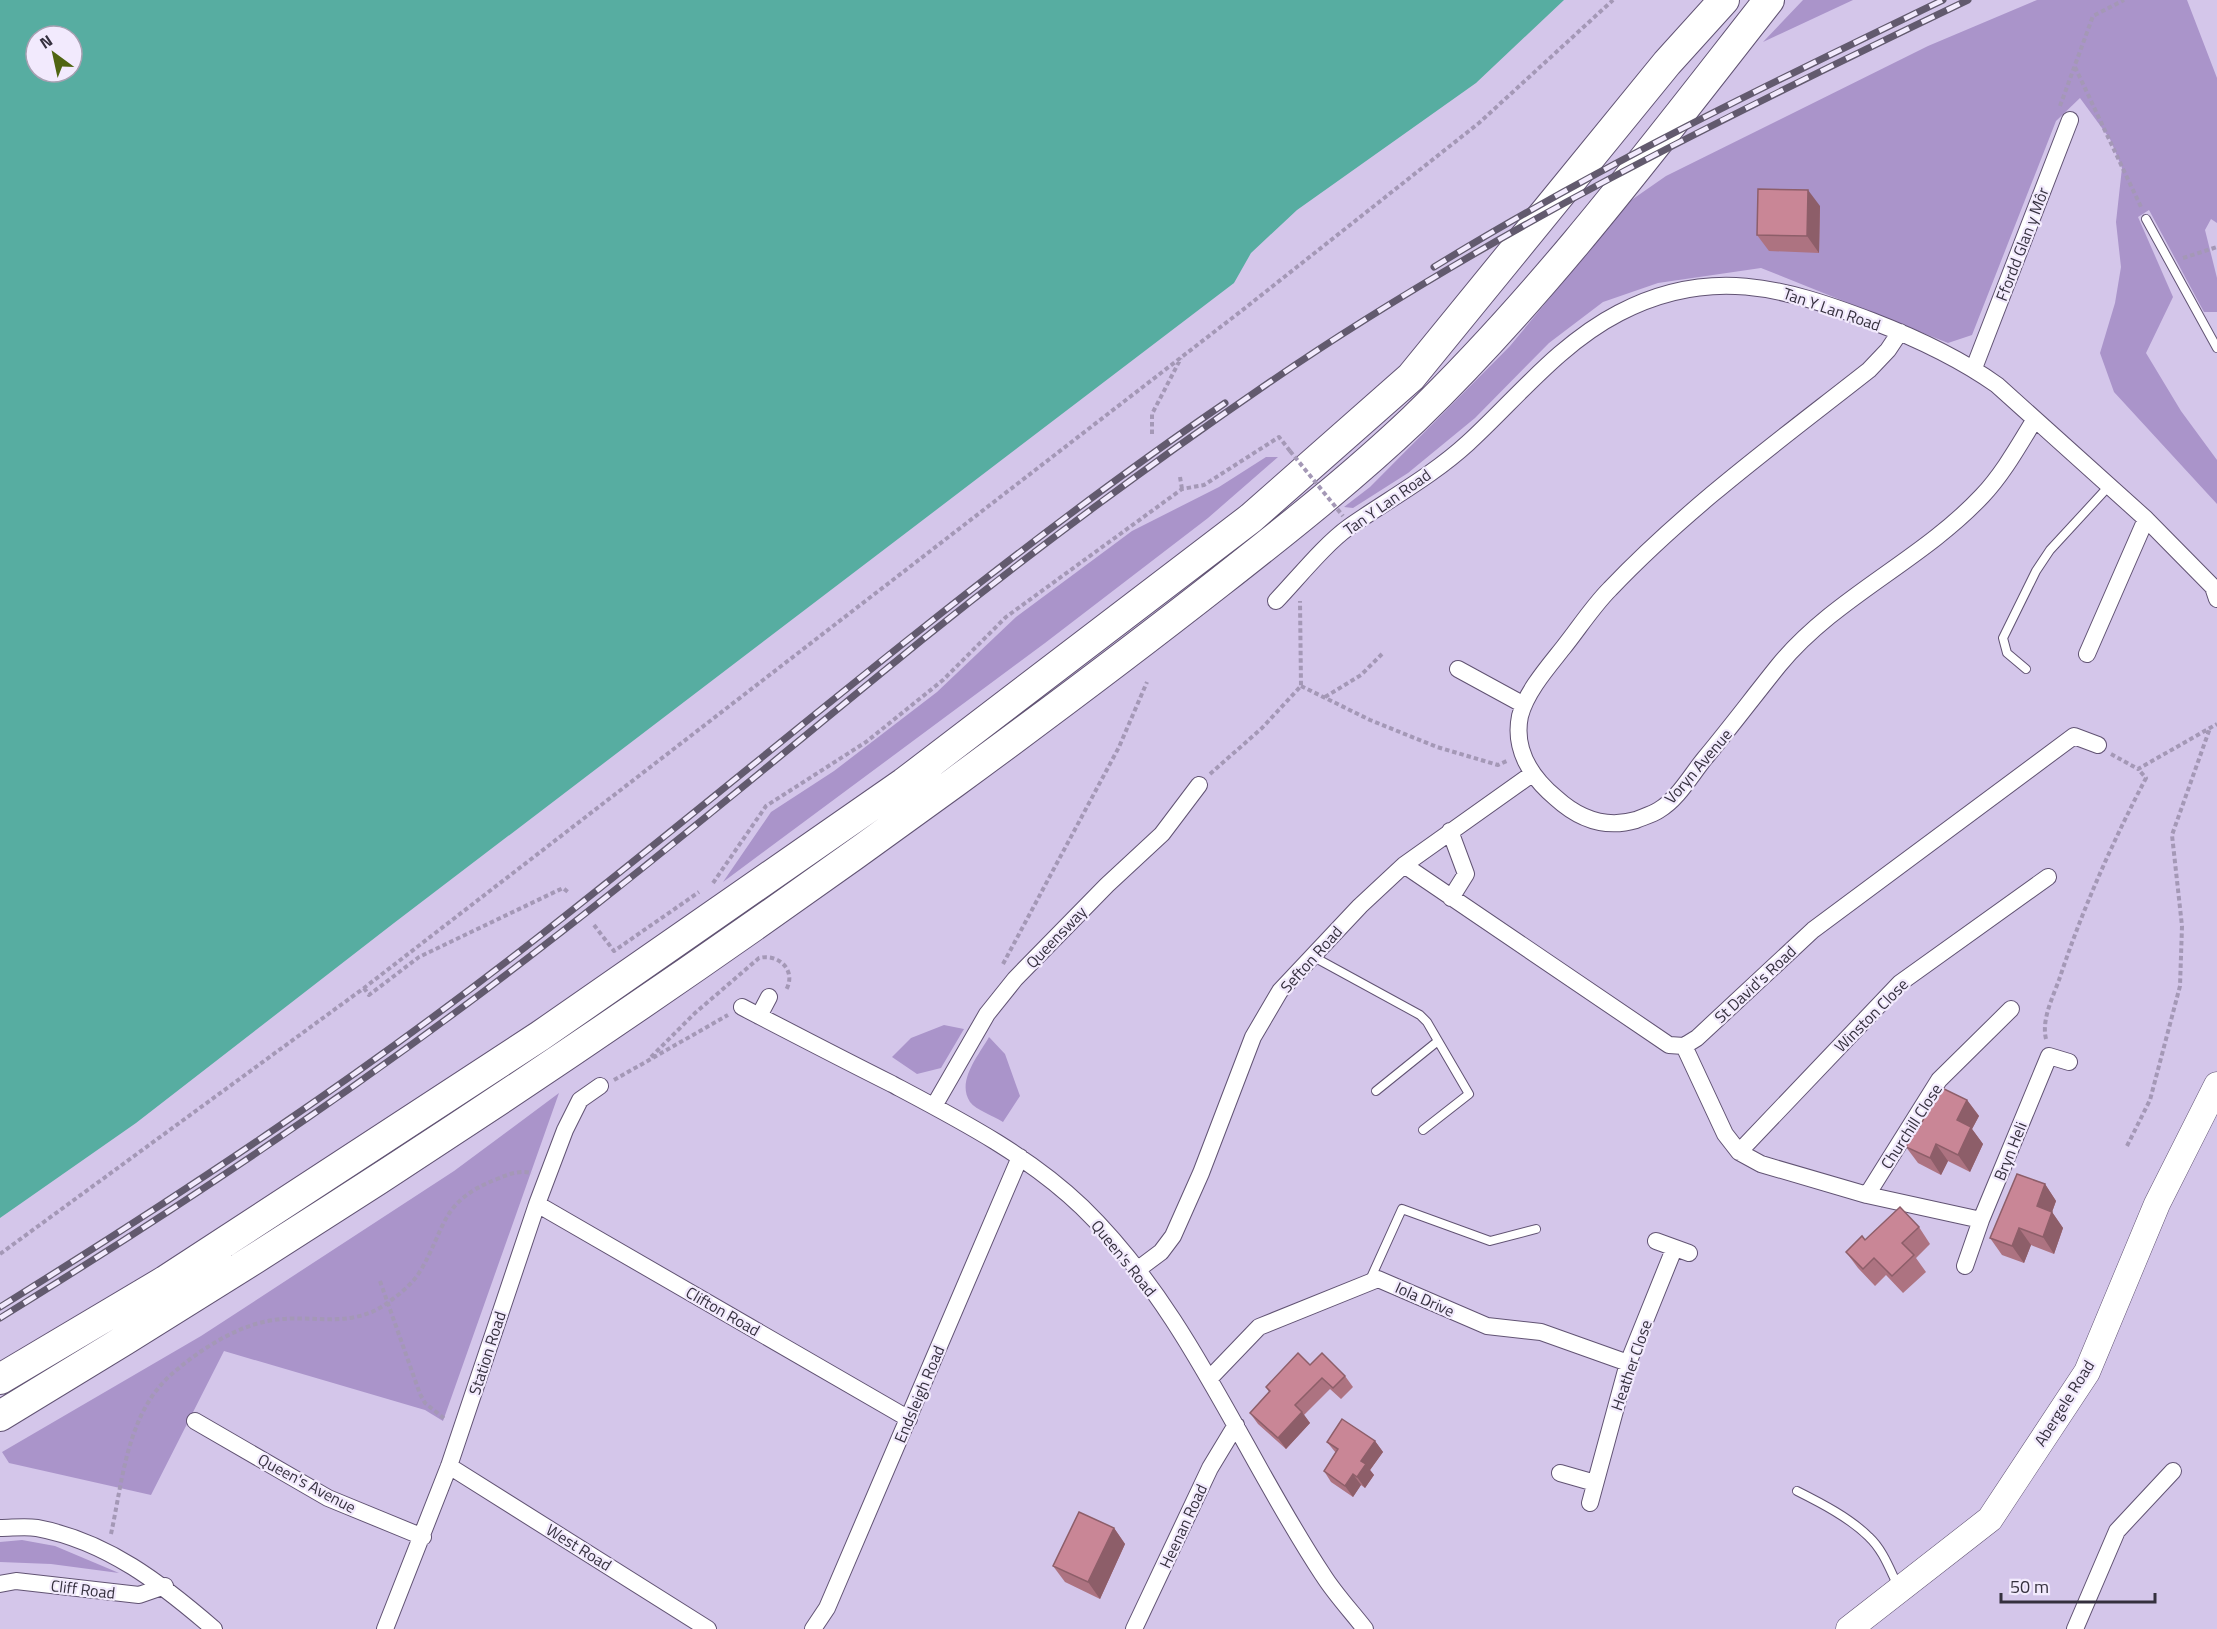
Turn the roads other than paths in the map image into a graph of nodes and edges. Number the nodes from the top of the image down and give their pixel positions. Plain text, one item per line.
1 (1724, 0) edge
2 (1769, 0) edge
3 (2070, 120) road end
4 (2146, 219) road end
5 (1900, 332) junction
6 (2217, 348) edge
7 (1974, 368) junction
8 (2035, 419) junction
9 (2109, 486) junction
10 (2146, 519) junction
11 (2217, 599) edge
12 (1276, 601) dead end
13 (2086, 654) dead end
14 (1458, 669) dead end
15 (2026, 669) dead end
16 (1524, 705) junction
17 (2098, 745) road end
18 (1532, 774) junction
19 (1199, 785) road end
20 (1450, 831) junction
21 (1404, 866) junction
22 (2048, 878) dead end
23 (1451, 898) junction
24 (1312, 956) junction
25 (769, 997) dead end
26 (742, 1007) road end
27 (2011, 1009) dead end
28 (759, 1016) junction
29 (1438, 1041) junction
30 (1684, 1046) junction
31 (2069, 1062) dead end
32 (2217, 1084) edge
33 (600, 1086) road end
34 (1376, 1091) dead end
35 (934, 1106) junction
36 (1423, 1130) dead end
37 (1739, 1152) junction
38 (1020, 1157) junction
39 (1867, 1196) junction
40 (537, 1204) junction
41 (1981, 1220) junction
42 (1536, 1229) dead end
43 (1656, 1241) dead end
44 (1965, 1266) dead end
45 (1137, 1270) junction
46 (1368, 1282) junction
47 (1628, 1363) junction
48 (1210, 1378) junction
49 (0, 1379) edge
50 (0, 1416) edge
51 (909, 1419) junction
52 (195, 1421) dead end
53 (1236, 1425) junction
54 (449, 1466) junction
55 (2173, 1471) dead end
56 (1560, 1473) dead end
57 (1594, 1483) junction
58 (1797, 1491) dead end
59 (1590, 1503) dead end
60 (0, 1528) edge
61 (423, 1537) junction
62 (0, 1584) edge
63 (165, 1586) junction
64 (1899, 1590) junction
65 (214, 1629) edge
66 (385, 1629) edge
67 (708, 1629) edge
68 (813, 1629) edge
69 (1134, 1629) edge
70 (1365, 1629) edge
71 (1849, 1629) edge
72 (2075, 1629) edge

1 - 49 highway
2 - 50 highway
3 - 7 street, Ffordd Glan y Môr
4 - 6 lane
5 - 7 street, Tan Y Lan Road
5 - 12 street, Tan Y Lan Road
5 - 16 street, Voryn Avenue
7 - 8 street, Tan Y Lan Road
8 - 9 street, Tan Y Lan Road
8 - 18 street, Voryn Avenue
9 - 10 street, Tan Y Lan Road
9 - 15 lane
10 - 11 street, Tan Y Lan Road
10 - 13 street
14 - 16 street
16 - 18 street, Voryn Avenue
17 - 30 street, St David's Road
18 - 20 street, Sefton Road
19 - 35 street, Queensway
20 - 21 street, Sefton Road
20 - 23 street
21 - 23 street
21 - 24 street, Sefton Road
22 - 37 street, Winston Close
23 - 30 street
24 - 29 lane
24 - 45 street, Sefton Road
25 - 28 street
26 - 28 street, Queen's Road
27 - 39 street, Churchill Close
28 - 35 street, Queen's Road
29 - 34 lane
29 - 36 lane
30 - 37 street
31 - 41 street, Bryn Heli
32 - 64 main road, Abergele Road
33 - 40 street, Station Road
35 - 38 street, Queen's Road
37 - 39 street
38 - 45 street, Queen's Road
38 - 51 street, Endsleigh Road
39 - 41 street
40 - 51 street, Clifton Road
40 - 54 street, Station Road
41 - 44 street, Bryn Heli
42 - 46 lane
43 - 47 street, Heather Close
45 - 48 street, Queen's Road
46 - 47 street, Iola Drive
46 - 48 street
47 - 57 street, Heather Close
48 - 53 street, Queen's Road
51 - 68 street, Endsleigh Road
52 - 61 street, Queen's Avenue
53 - 69 street, Heenan Road
53 - 70 street, Queen's Road
54 - 61 street, Station Road
54 - 67 street, West Road
55 - 72 street
56 - 57 street
57 - 59 street, Heather Close
58 - 64 lane
60 - 63 street
61 - 66 street, Station Road
62 - 63 street, Cliff Road
63 - 65 street
64 - 71 main road, Abergele Road

